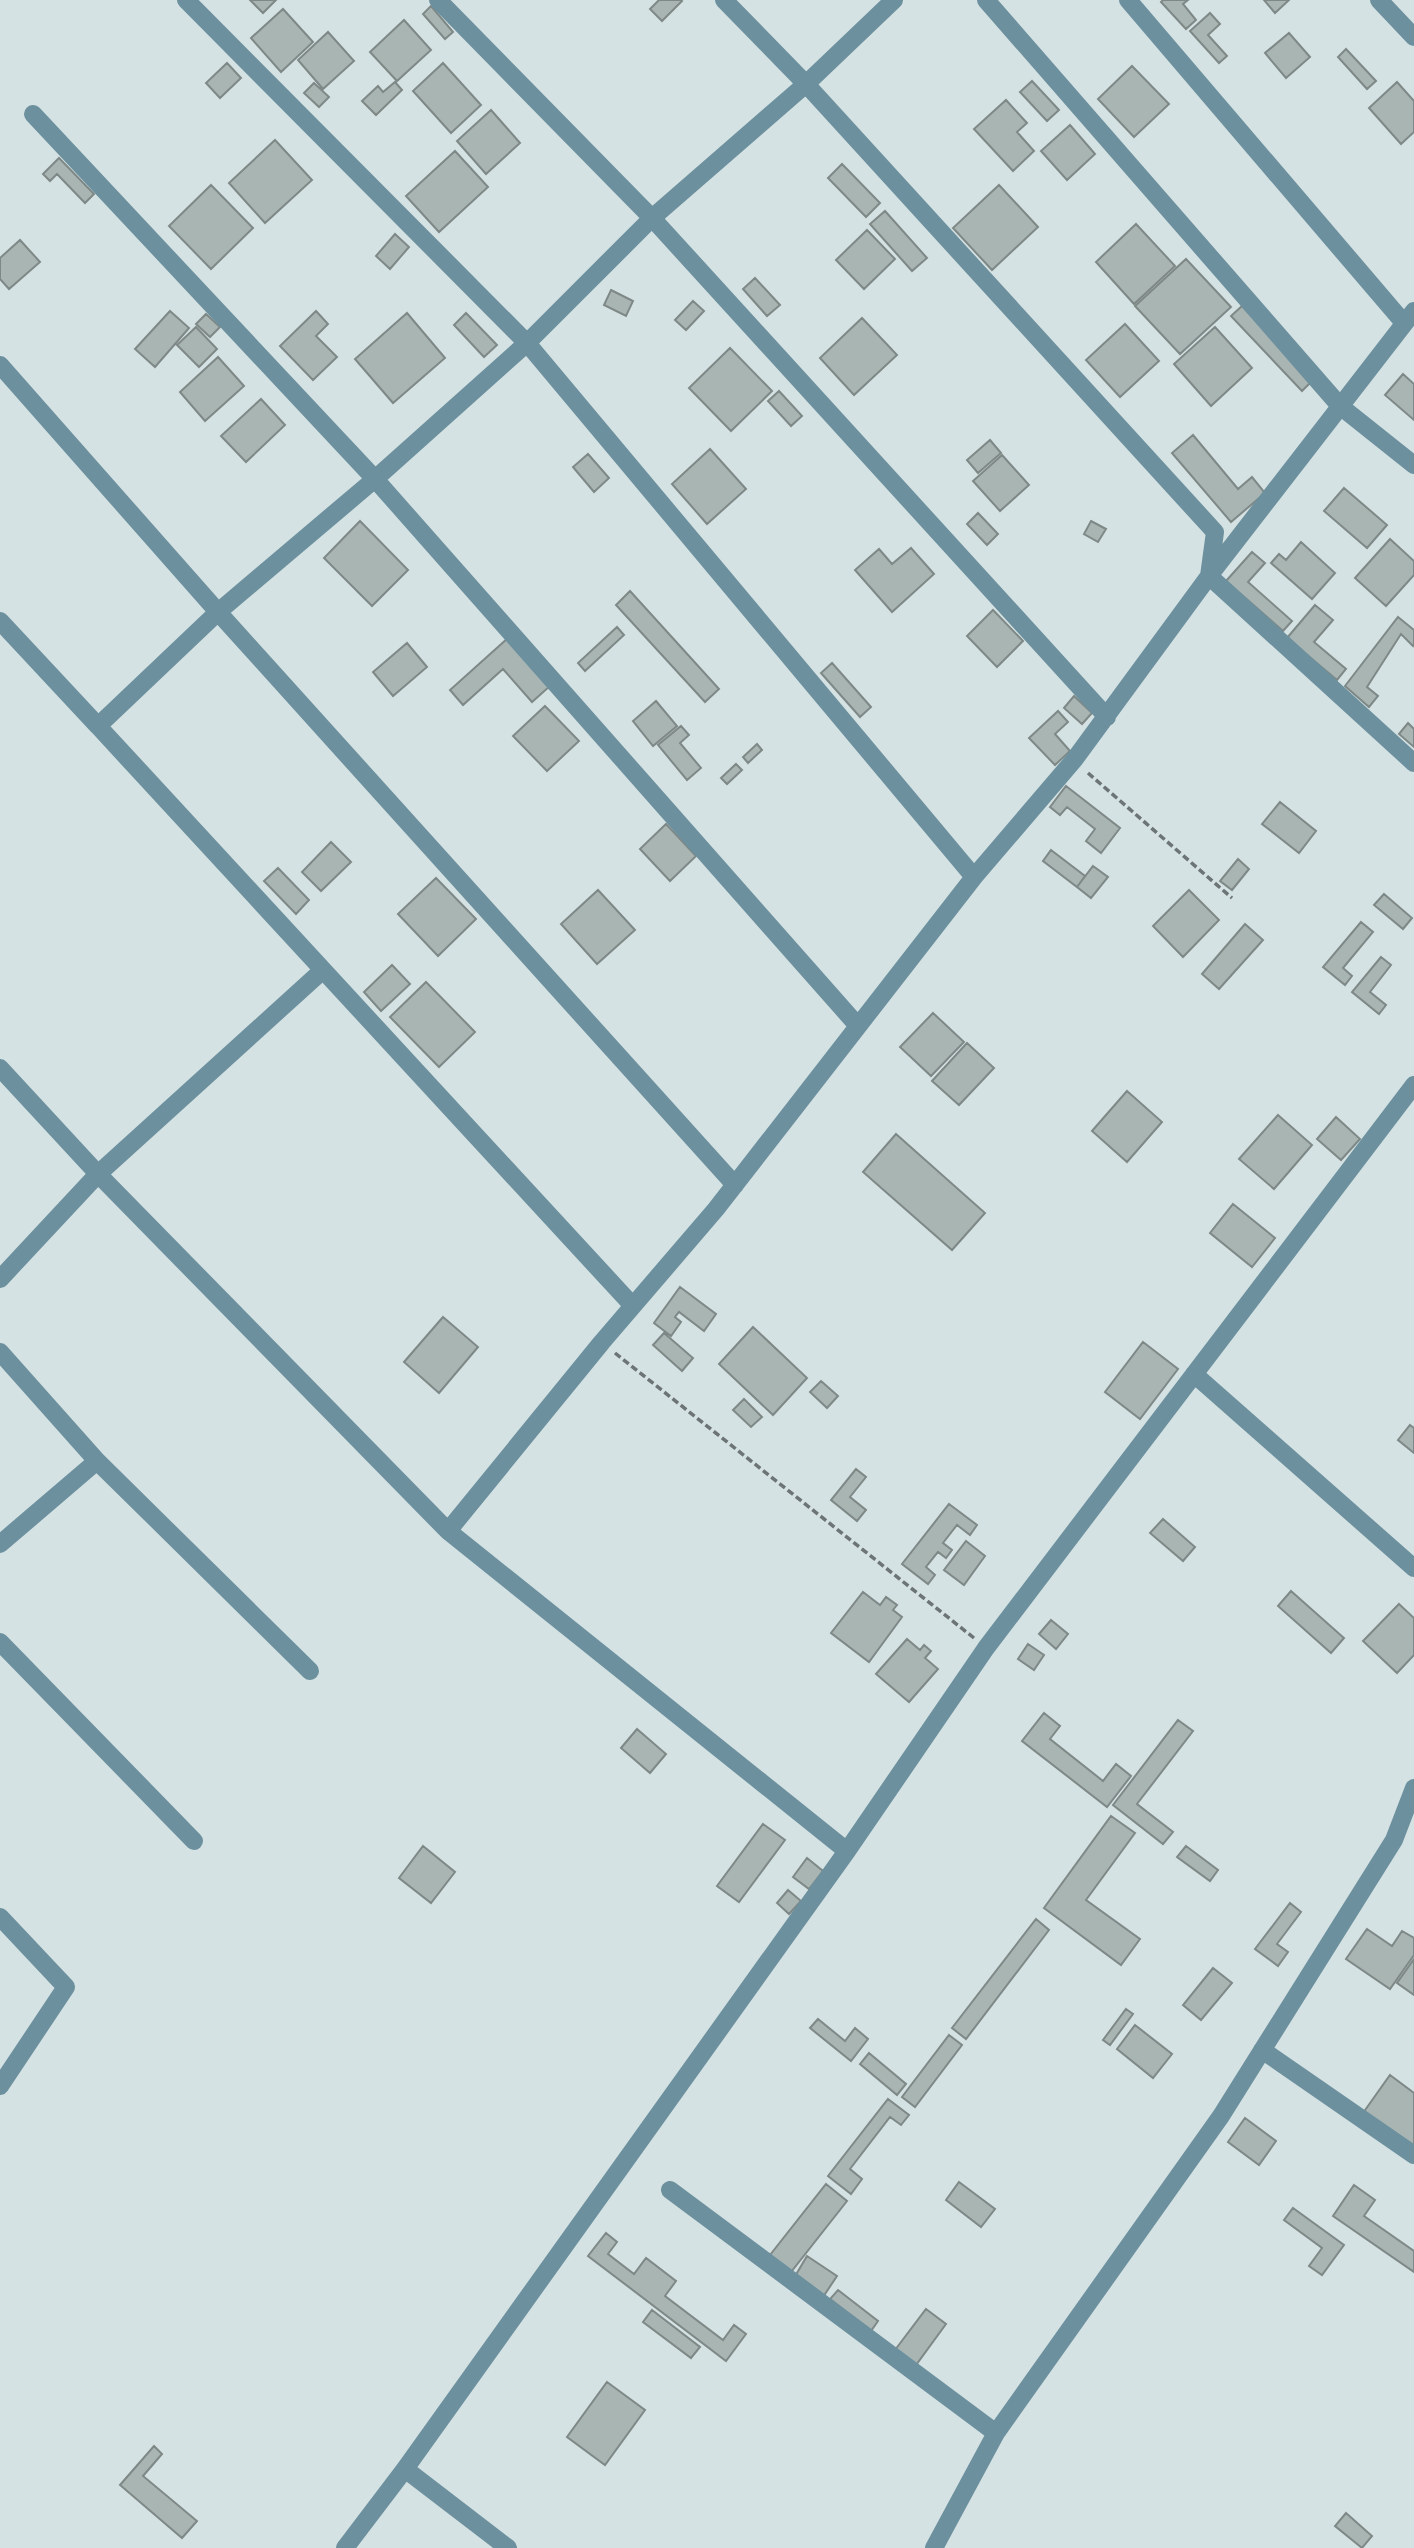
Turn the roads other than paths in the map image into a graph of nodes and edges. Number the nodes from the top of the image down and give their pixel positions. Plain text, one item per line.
1 (186, 0) edge
2 (438, 0) edge
3 (724, 0) edge
4 (894, 0) edge
5 (986, 0) edge
6 (1128, 0) edge
7 (1379, 0) edge
8 (1414, 37) edge
9 (806, 84) junction
10 (33, 114) dead end
11 (652, 218) junction
12 (1409, 317) edge
13 (527, 344) junction
14 (0, 365) edge
15 (1340, 406) junction
16 (1414, 465) edge
17 (375, 479) junction
18 (1209, 576) junction
19 (218, 612) junction
20 (0, 621) edge
21 (1108, 717) junction
22 (98, 726) junction
23 (1414, 763) edge
24 (974, 877) junction
25 (323, 970) junction
26 (858, 1026) junction
27 (0, 1068) edge
28 (1414, 1085) edge
29 (98, 1174) junction
30 (735, 1185) junction
31 (0, 1279) edge
32 (633, 1306) junction
33 (0, 1352) edge
34 (1194, 1374) junction
35 (97, 1461) junction
36 (448, 1531) junction
37 (0, 1544) edge
38 (1414, 1568) edge
39 (0, 1642) edge
40 (310, 1671) dead end
41 (1414, 1788) edge
42 (194, 1840) dead end
43 (846, 1851) junction
44 (0, 1917) edge
45 (1262, 2050) junction
46 (0, 2086) edge
47 (1414, 2155) edge
48 (670, 2190) dead end
49 (996, 2433) junction
50 (405, 2469) junction
51 (345, 2548) edge
52 (508, 2548) edge
53 (934, 2548) edge

1 - 13 street
2 - 11 street
3 - 9 street
4 - 9 street
5 - 15 street
6 - 12 street
7 - 8 street
9 - 11 street
9 - 18 street
10 - 17 street
11 - 13 street
11 - 21 street
12 - 15 street
13 - 17 street
13 - 24 street
14 - 19 street
15 - 16 street
15 - 18 street
17 - 19 street
17 - 26 street
18 - 21 street
18 - 23 street
19 - 22 street
19 - 30 street
20 - 22 street
21 - 24 street
22 - 25 street
24 - 26 street
25 - 29 street
25 - 32 street
26 - 30 street
27 - 29 street
28 - 34 street
29 - 31 street
29 - 36 street
30 - 32 street
32 - 36 street
33 - 35 street
34 - 38 street
34 - 43 street
35 - 37 street
35 - 40 street
36 - 43 street
39 - 42 street
41 - 45 street
43 - 50 street
44 - 46 street
45 - 47 street
45 - 49 street
48 - 49 street
49 - 53 street
50 - 51 street
50 - 52 street

